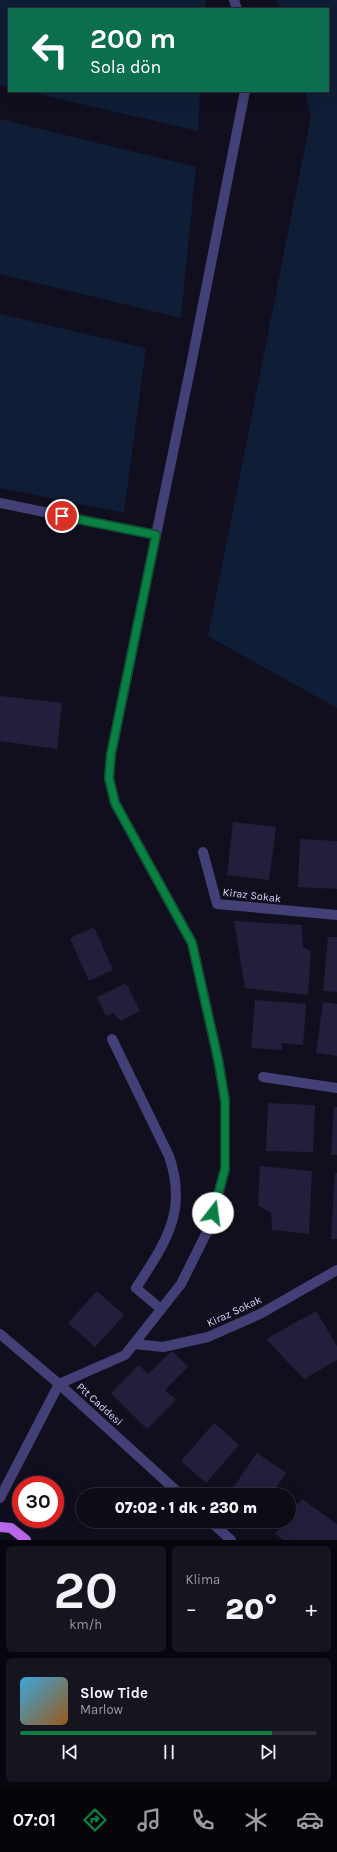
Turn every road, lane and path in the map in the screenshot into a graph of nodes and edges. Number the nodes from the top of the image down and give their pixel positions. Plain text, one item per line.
1 (245, 92) edge
2 (0, 503) edge
3 (156, 535) junction
4 (203, 852) dead end
5 (337, 916) edge
6 (112, 1039) dead end
7 (263, 1077) dead end
8 (337, 1088) edge
9 (337, 1270) edge
10 (161, 1309) junction
11 (0, 1334) edge
12 (134, 1344) junction
13 (59, 1384) junction
14 (173, 1488) edge
15 (0, 1498) edge
16 (0, 1527) edge
17 (218, 1528) edge
18 (26, 1540) edge
19 (231, 1540) edge

1 - 3 street
2 - 3 street
3 - 10 street
4 - 5 street, Kiraz Sokak
6 - 10 street
7 - 8 street
9 - 12 street, Kiraz Sokak
10 - 12 street
11 - 13 street, Ptt Caddesi
12 - 13 street
13 - 14 street, Ptt Caddesi
13 - 15 street
16 - 18 main road
17 - 19 street

